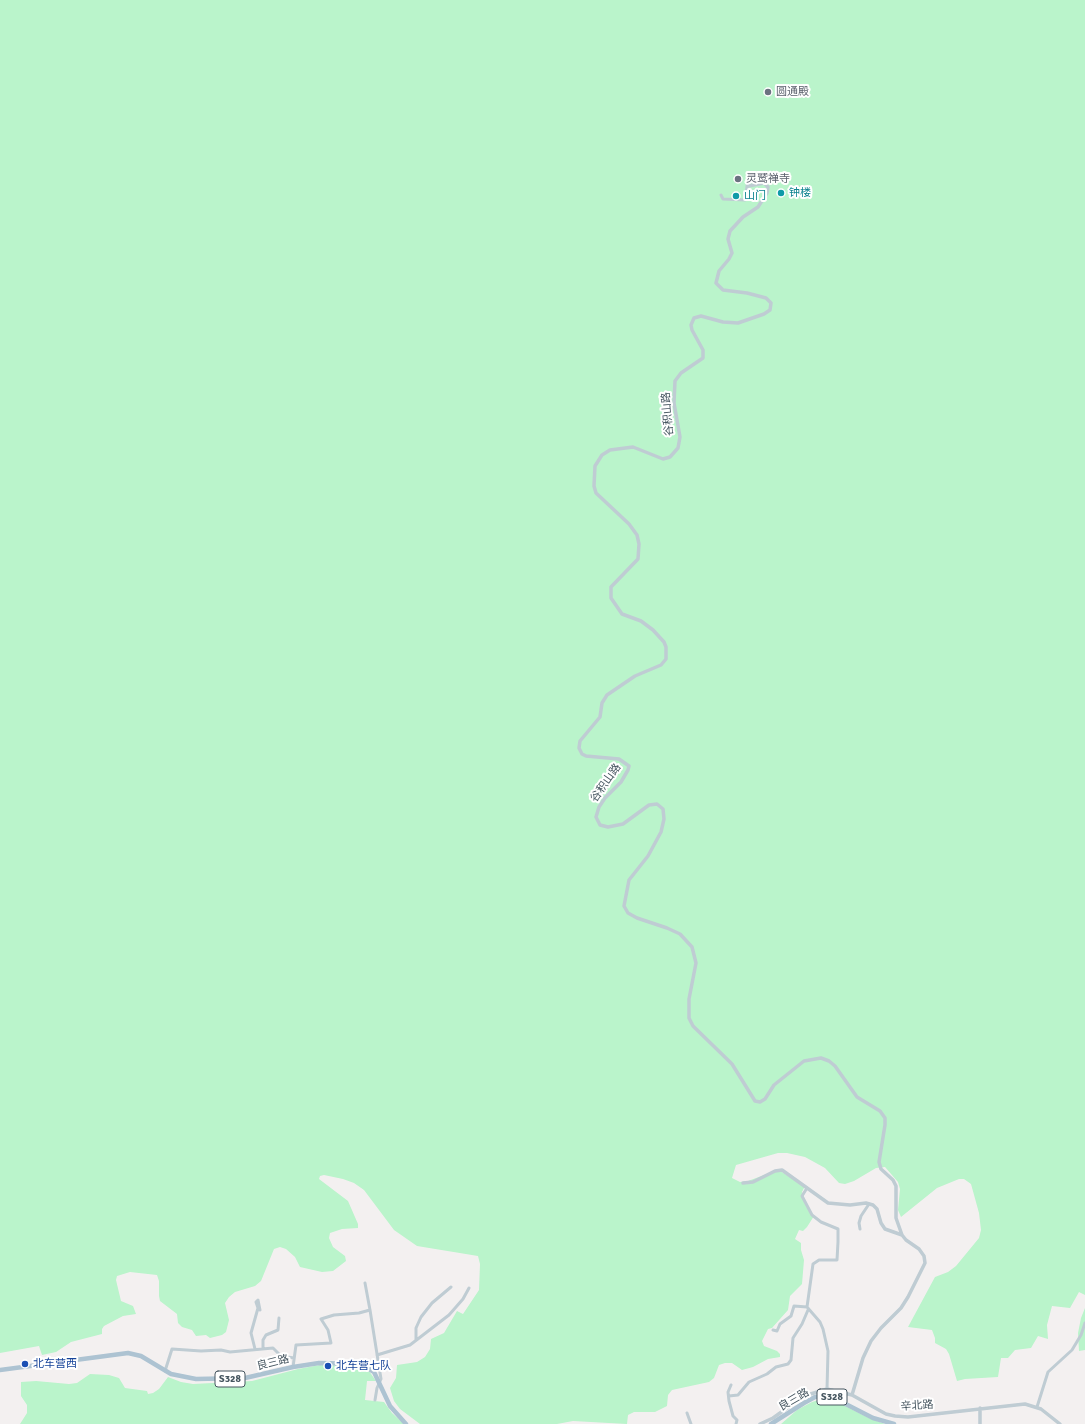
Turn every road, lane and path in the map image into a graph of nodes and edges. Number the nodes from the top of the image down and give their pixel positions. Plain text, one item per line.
1 (749, 173) dead end
2 (748, 186) junction
3 (720, 195) dead end
4 (743, 1183) dead end
5 (807, 1188) junction
6 (869, 1204) junction
7 (860, 1229) dead end
8 (902, 1235) junction
9 (365, 1283) dead end
10 (451, 1288) dead end
11 (469, 1288) dead end
12 (808, 1308) junction
13 (260, 1310) dead end
14 (370, 1310) junction
15 (280, 1318) dead end
16 (1085, 1323) edge
17 (773, 1330) dead end
18 (416, 1340) junction
19 (263, 1348) junction
20 (255, 1350) junction
21 (377, 1355) junction
22 (294, 1358) junction
23 (293, 1366) junction
24 (0, 1370) edge
25 (165, 1370) junction
26 (380, 1382) junction
27 (731, 1385) dead end
28 (827, 1389) junction
29 (852, 1395) junction
30 (729, 1396) junction
31 (375, 1400) dead end
32 (1037, 1407) junction
33 (980, 1408) junction
34 (687, 1413) dead end
35 (780, 1418) junction
36 (406, 1424) edge
37 (691, 1424) edge
38 (736, 1424) edge
39 (760, 1424) edge
40 (771, 1424) edge
41 (779, 1424) edge
42 (894, 1424) edge
43 (980, 1424) edge
44 (1060, 1424) edge

1 - 2 street
2 - 3 street
2 - 8 street, 谷积山路
4 - 5 street
5 - 6 street
5 - 12 street
6 - 7 street
6 - 8 street
8 - 29 street
9 - 14 street
10 - 18 street
11 - 18 street
12 - 17 street
12 - 28 street
12 - 30 street
13 - 20 street
14 - 21 street
14 - 22 street
15 - 19 street
16 - 32 street
18 - 21 street
19 - 20 street
19 - 22 street
20 - 25 street
21 - 26 street
22 - 23 street
23 - 25 main road, 良三路 / S328
23 - 26 main road, 良三路 / S328
24 - 25 main road, 良三路 / S328
26 - 31 street
26 - 36 main road, 良三路 / S328
27 - 30 street
28 - 29 street, 辛北路
28 - 39 street
29 - 33 street, 辛北路
30 - 38 street
32 - 33 street, 辛北路
32 - 44 street, 辛北路
33 - 43 street
34 - 37 street
35 - 40 main road, 良三路 / S328
35 - 41 street
35 - 42 main road, 良三路 / S328

